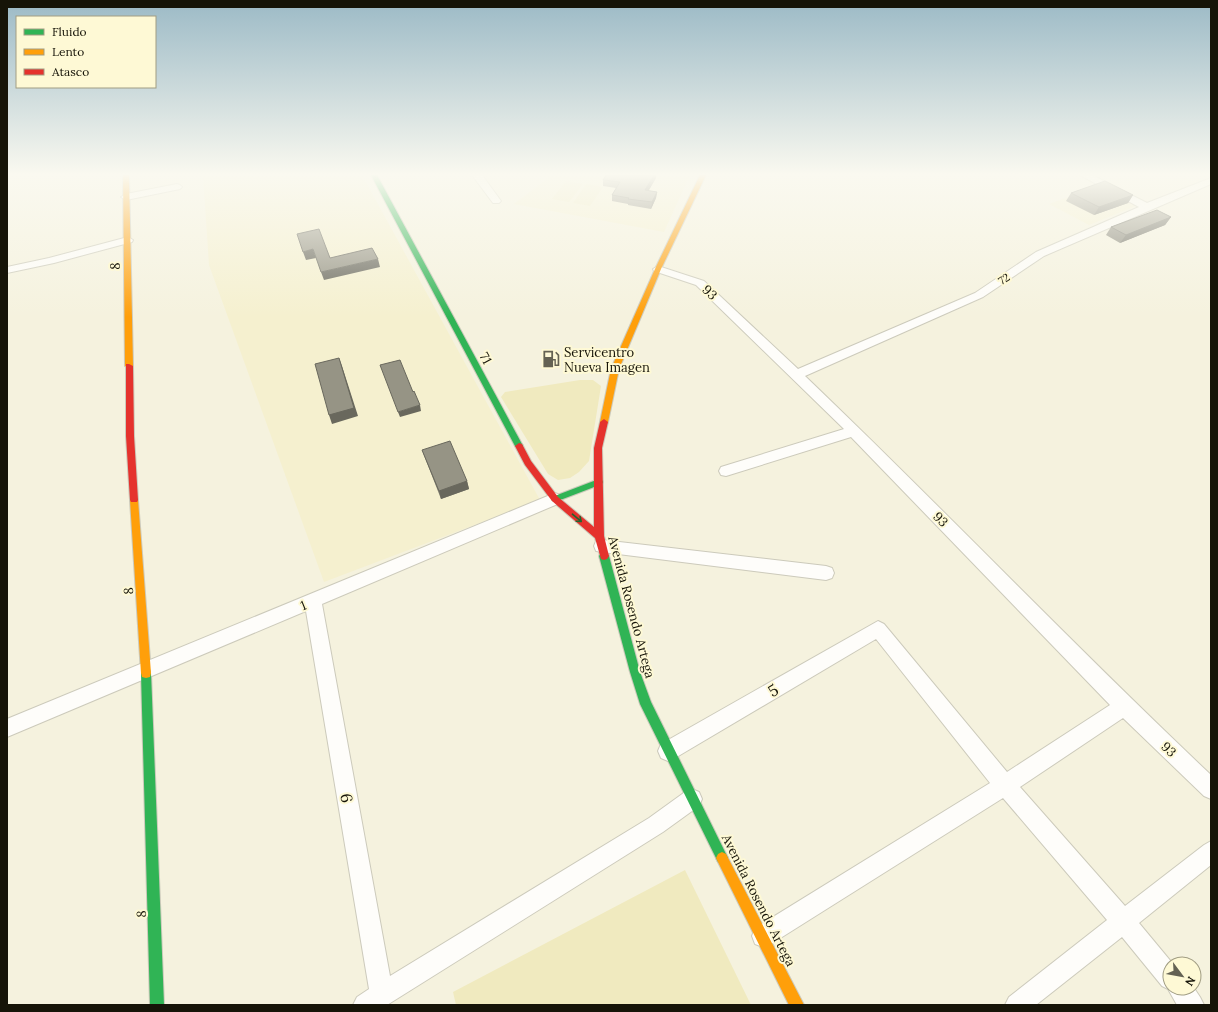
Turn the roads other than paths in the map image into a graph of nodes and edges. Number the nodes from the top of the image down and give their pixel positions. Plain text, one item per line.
1 (127, 222) edge
2 (402, 222) edge
3 (680, 222) edge
4 (1112, 222) edge
5 (128, 240) junction
6 (658, 268) junction
7 (7, 270) edge
8 (796, 375) junction
9 (854, 432) junction
10 (726, 471) dead end
11 (599, 482) junction
12 (555, 499) junction
13 (601, 541) junction
14 (826, 573) dead end
15 (313, 600) junction
16 (146, 670) junction
17 (1124, 706) junction
18 (7, 728) edge
19 (668, 751) junction
20 (1005, 785) junction
21 (1211, 789) edge
22 (692, 799) junction
23 (1211, 852) edge
24 (1123, 921) junction
25 (763, 936) junction
26 (1162, 968) edge
27 (1185, 996) edge
28 (374, 1000) edge
29 (157, 1005) edge
30 (797, 1005) edge
31 (1017, 1005) edge
32 (1192, 1005) edge

1 - 5 street, 8
2 - 12 street, 71
3 - 6 street, Avenida Rosendo Artega
4 - 8 street, 72
5 - 7 street
5 - 16 street, 8
6 - 8 street, 93
6 - 11 street, Avenida Rosendo Artega
8 - 9 street, 93
9 - 10 street
9 - 17 street, 93
11 - 12 street, 1
11 - 13 street, Avenida Rosendo Artega
12 -> 13 street, 71
12 - 15 street, 1
13 - 14 street
13 - 19 street, Avenida Rosendo Artega
15 - 16 street, 1
15 - 28 street, 6
16 - 18 street, 1
16 - 29 street, 8
17 - 20 street
17 - 21 street, 93
19 - 20 street, 5
19 - 22 street, Avenida Rosendo Artega
20 - 24 street
20 - 25 street
22 - 25 street, Avenida Rosendo Artega
22 - 28 street
23 - 24 street
24 - 26 street
24 - 31 street
25 - 30 street, Avenida Rosendo Artega
27 - 32 street

